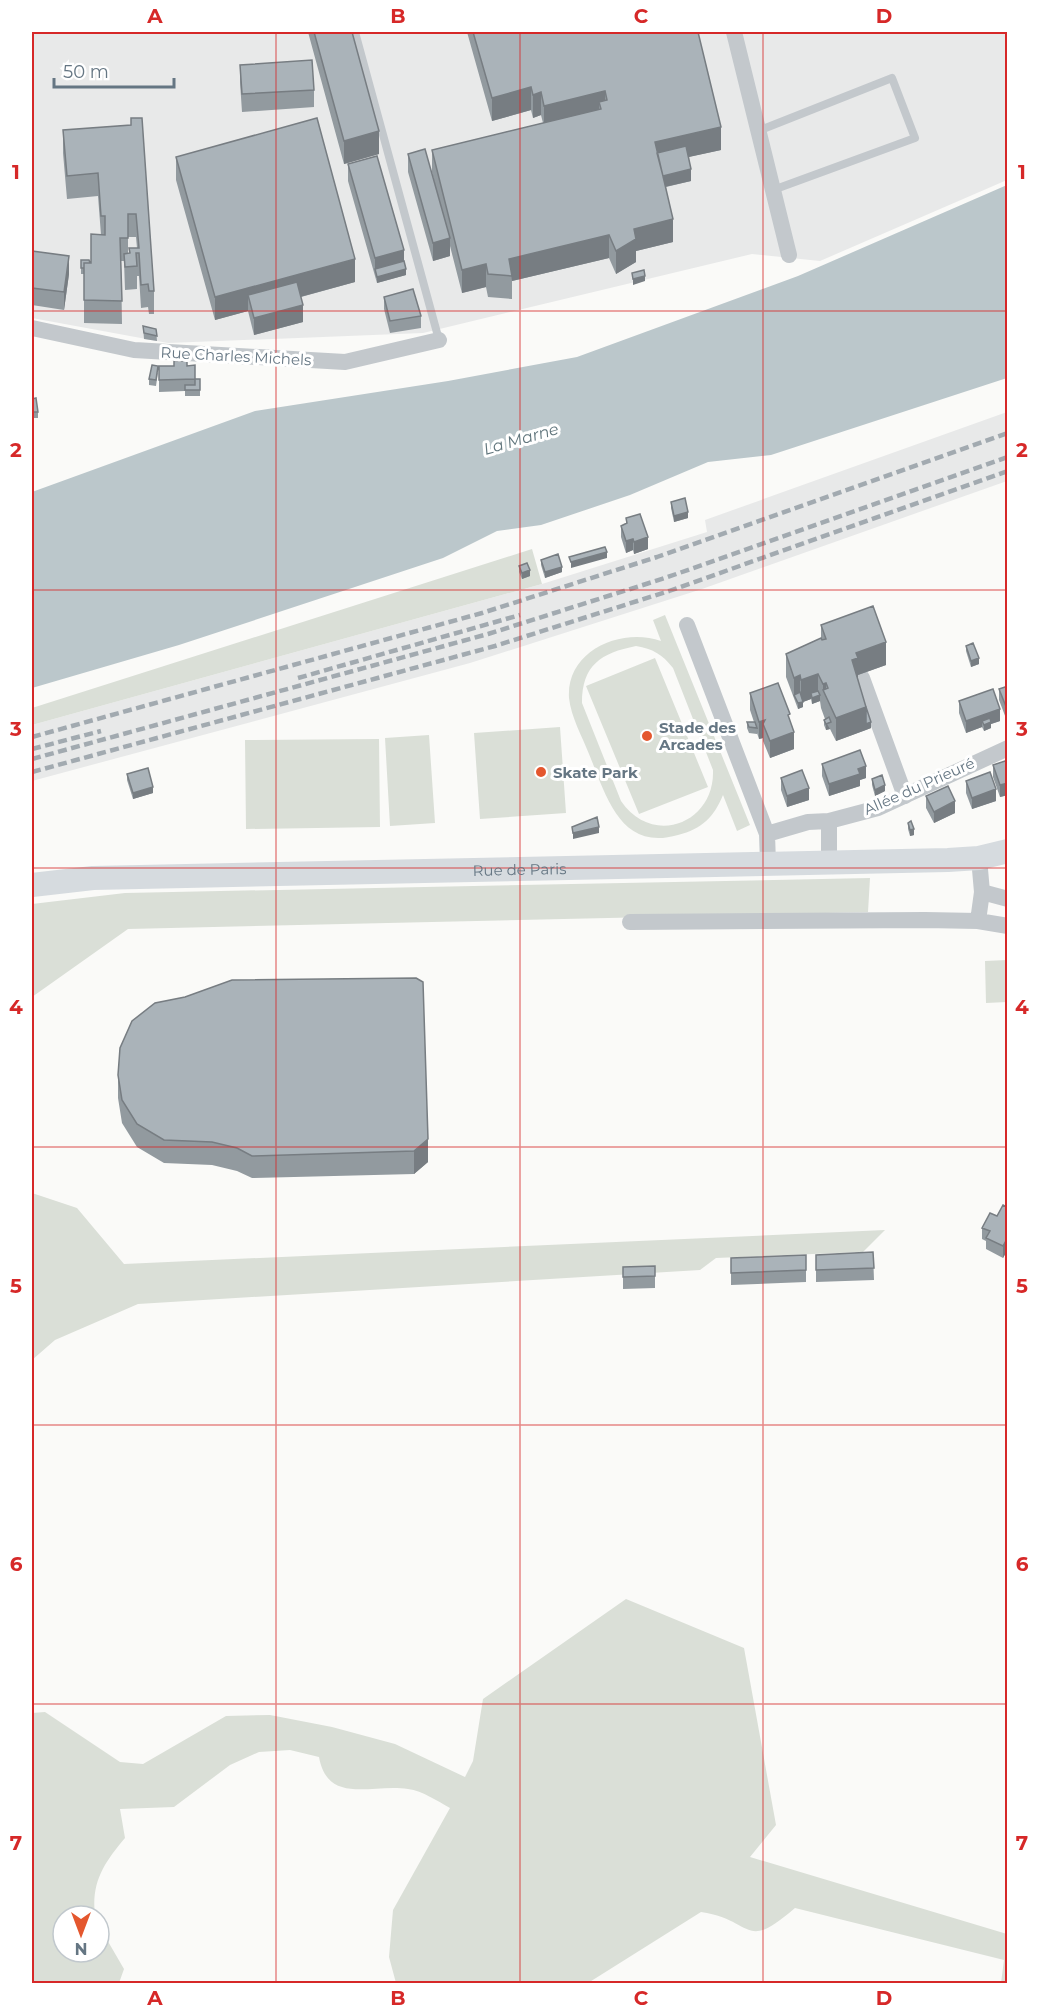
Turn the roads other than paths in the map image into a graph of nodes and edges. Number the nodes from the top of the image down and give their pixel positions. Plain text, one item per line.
1 (355, 32) edge
2 (734, 32) edge
3 (758, 131) junction
4 (773, 190) junction
5 (789, 255) dead end
6 (32, 328) edge
7 (439, 340) joint
8 (687, 625) dead end
9 (862, 678) dead end
10 (1008, 748) edge
11 (905, 796) junction
12 (829, 821) junction
13 (767, 834) junction
14 (1008, 851) edge
15 (979, 858) junction
16 (768, 862) junction
17 (829, 862) junction
18 (32, 885) edge
19 (982, 892) junction
20 (1008, 899) edge
21 (978, 921) junction
22 (630, 922) dead end
23 (1008, 926) edge

1 - 7 lane
2 - 3 street
3 - 4 street
3 - 4 lane
4 - 5 street
6 - 7 street, Rue Charles Michels
8 - 13 street
9 - 11 street
10 - 11 street, Allée du Prieuré
11 - 12 street, Allée du Prieuré
12 - 13 street, Allée du Prieuré
12 - 17 street
13 - 16 street
14 - 15 main road, Rue de Paris
15 - 17 main road, Rue de Paris
15 - 19 street
16 - 17 main road, Rue de Paris
16 - 18 main road, Rue de Paris
19 - 20 street
19 - 21 street
21 - 22 street
21 - 23 street

